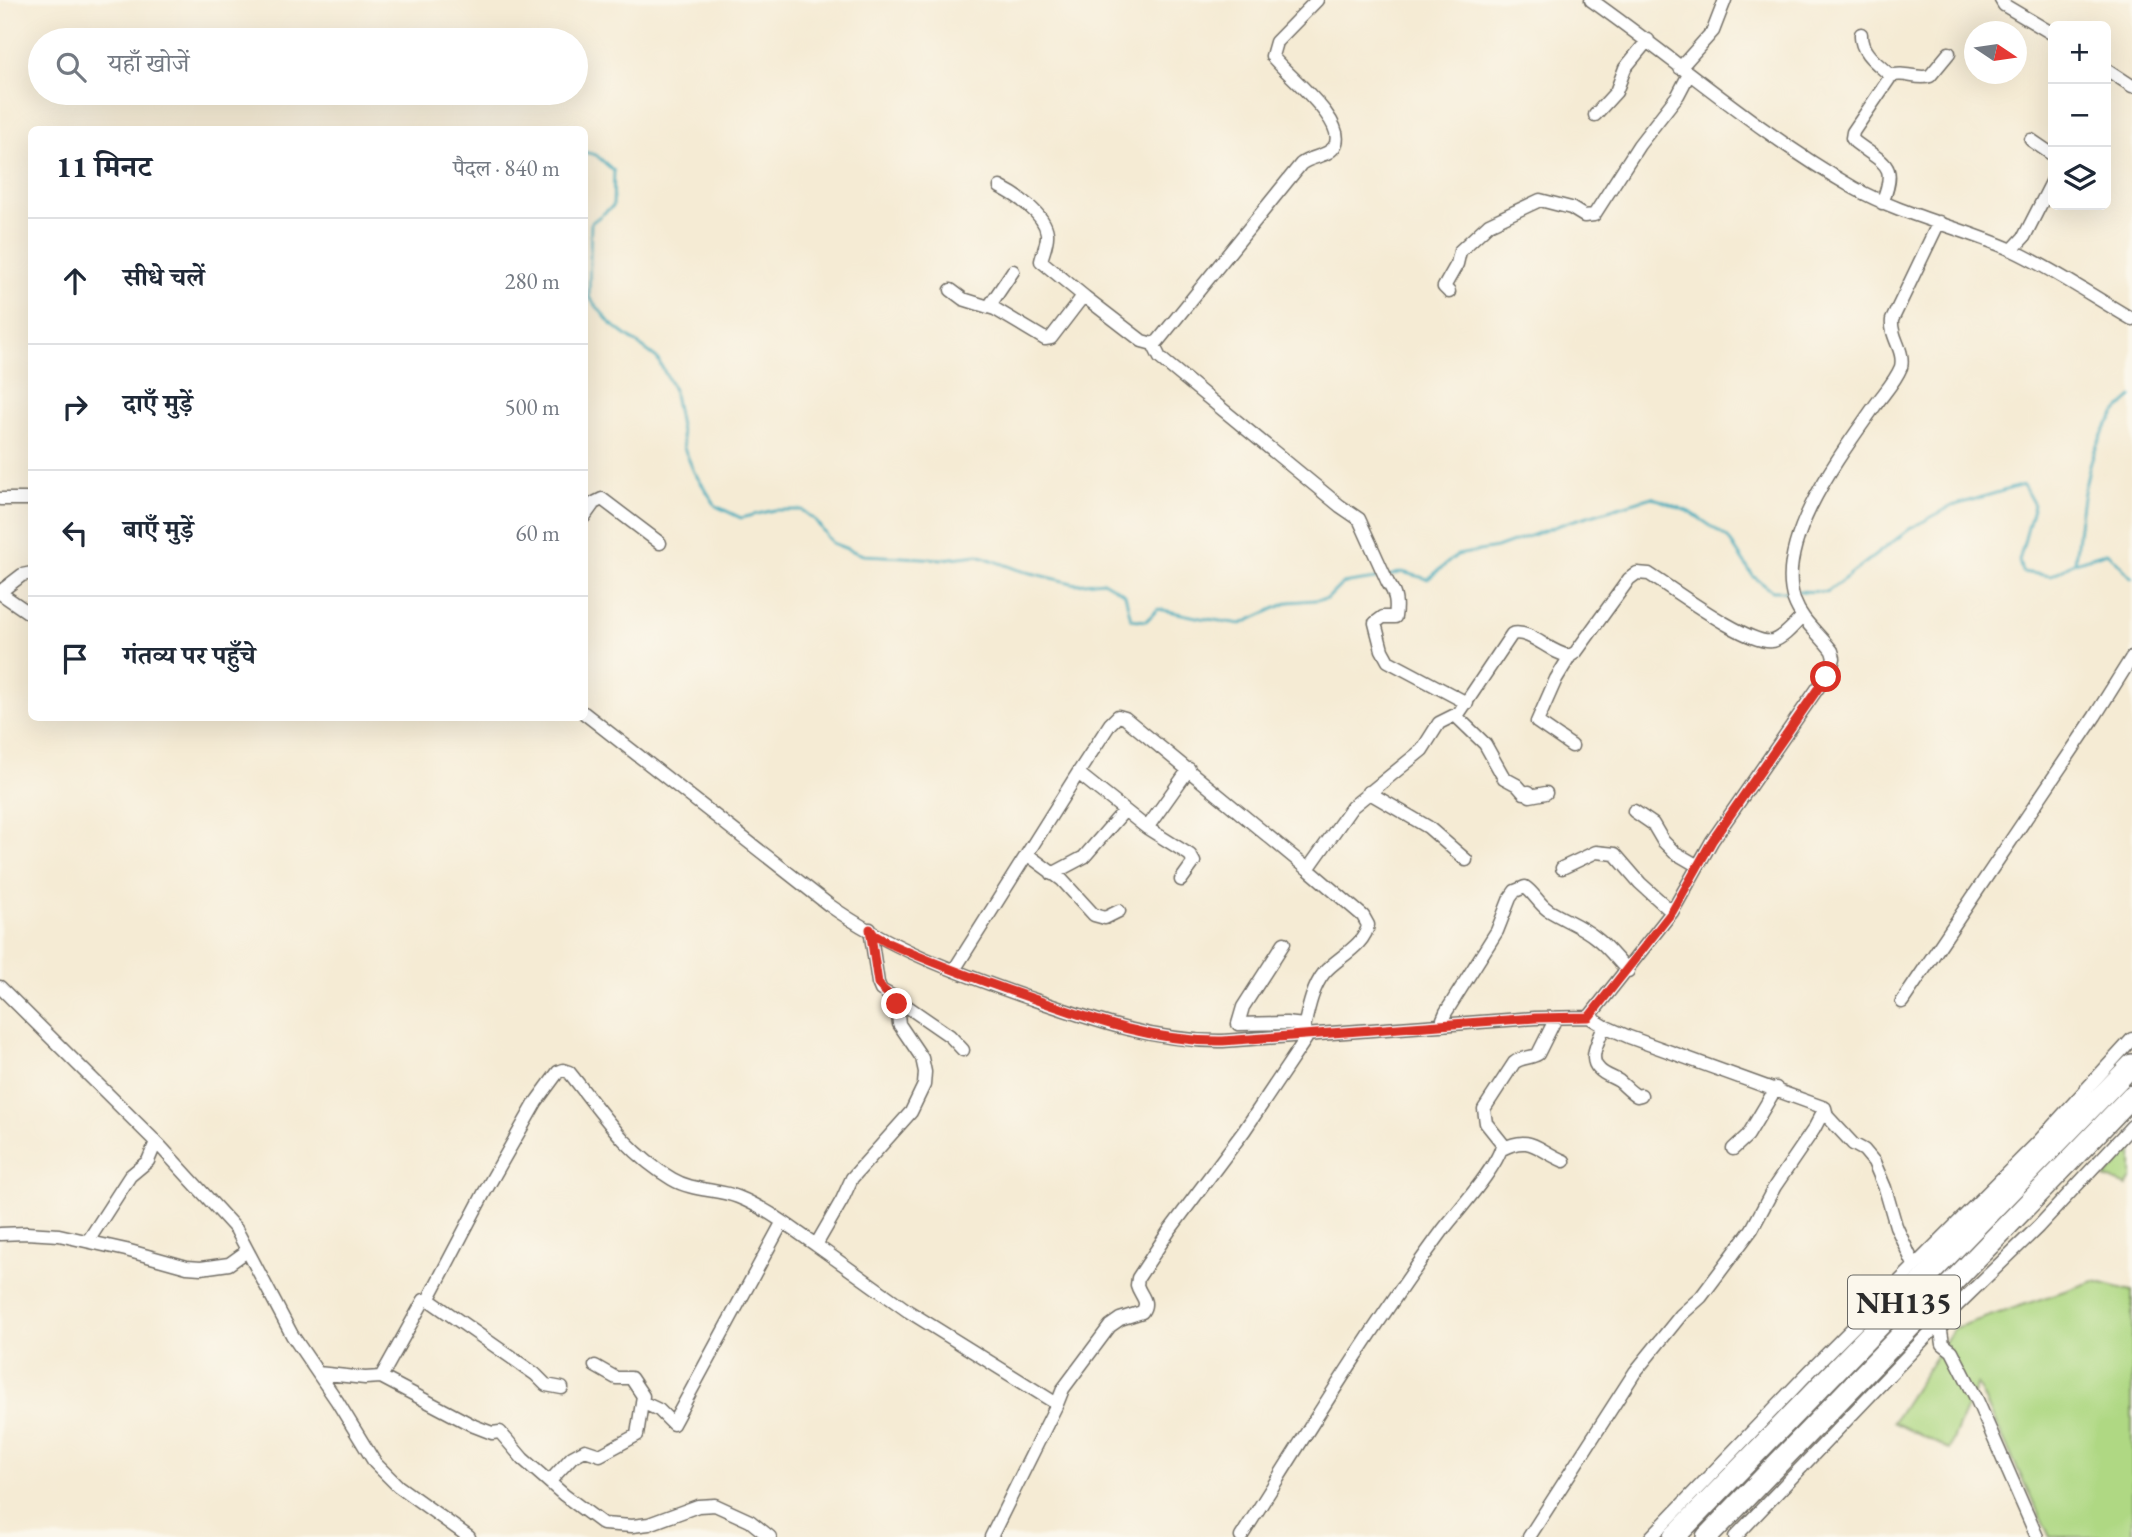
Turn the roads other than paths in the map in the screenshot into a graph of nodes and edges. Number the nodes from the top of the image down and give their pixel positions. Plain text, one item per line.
1 (1317, 0) edge
2 (1591, 0) edge
3 (1725, 0) edge
4 (2001, 0) edge
5 (2048, 31) edge
6 (1861, 34) dead end
7 (1648, 40) junction
8 (1950, 53) dead end
9 (1685, 71) junction
10 (2111, 72) edge
11 (1891, 76) junction
12 (2132, 86) edge
13 (1595, 115) dead end
14 (2031, 140) dead end
15 (2048, 152) edge
16 (1000, 187) dead end
17 (2048, 190) edge
18 (1882, 203) junction
19 (1939, 222) junction
20 (2012, 250) junction
21 (1013, 271) dead end
22 (951, 289) dead end
23 (1449, 292) dead end
24 (1085, 297) junction
25 (990, 307) junction
26 (2132, 319) edge
27 (1153, 344) junction
28 (0, 499) edge
29 (28, 499) edge
30 (588, 511) edge
31 (660, 543) dead end
32 (28, 574) edge
33 (0, 592) edge
34 (28, 612) edge
35 (1802, 617) junction
36 (1570, 656) junction
37 (2132, 657) edge
38 (1467, 703) junction
39 (588, 716) edge
40 (1456, 716) junction
41 (1572, 746) dead end
42 (1189, 769) junction
43 (1078, 773) junction
44 (1368, 792) junction
45 (1546, 793) dead end
46 (1124, 811) junction
47 (1634, 811) dead end
48 (1147, 828) junction
49 (1028, 855) junction
50 (1466, 860) dead end
51 (1698, 866) junction
52 (1562, 868) dead end
53 (1308, 869) junction
54 (1052, 874) junction
55 (1181, 880) dead end
56 (1119, 911) dead end
57 (1672, 912) junction
58 (870, 929) junction
59 (1284, 943) dead end
60 (957, 966) junction
61 (1628, 971) junction
62 (0, 986) edge
63 (892, 996) junction
64 (1902, 1002) dead end
65 (1556, 1017) junction
66 (1589, 1017) junction
67 (1444, 1025) junction
68 (1604, 1026) junction
69 (1305, 1032) junction
70 (2132, 1039) edge
71 (963, 1049) dead end
72 (2132, 1065) edge
73 (1776, 1088) junction
74 (1641, 1095) dead end
75 (2132, 1097) edge
76 (1825, 1108) junction
77 (2132, 1126) edge
78 (156, 1142) junction
79 (1502, 1149) junction
80 (1733, 1149) dead end
81 (1564, 1161) dead end
82 (782, 1223) junction
83 (0, 1234) edge
84 (88, 1241) junction
85 (816, 1245) junction
86 (247, 1251) junction
87 (1914, 1265) dead end
88 (429, 1297) junction
89 (1939, 1316) junction
90 (595, 1366) dead end
91 (318, 1373) junction
92 (381, 1377) junction
93 (562, 1388) dead end
94 (642, 1402) junction
95 (1057, 1404) junction
96 (550, 1481) junction
97 (469, 1537) edge
98 (770, 1537) edge
99 (991, 1537) edge
100 (1241, 1537) edge
101 (1529, 1537) edge
102 (1651, 1537) edge
103 (1675, 1537) edge
104 (1707, 1537) edge
105 (1735, 1537) edge
106 (2037, 1537) edge

1 - 27 street
2 - 7 street
3 - 9 street
4 - 5 street
6 - 11 street
7 - 9 street
7 - 13 street
8 - 11 street
9 - 18 street
9 - 23 street
10 - 12 street
11 - 18 street
14 - 15 street
16 - 24 street
17 - 20 street
18 - 19 street
19 - 20 street
19 - 35 street
20 - 26 street
21 - 25 street
22 - 25 street
24 - 25 street
24 - 27 street
27 - 38 street
28 - 29 street
30 - 31 street
32 - 33 street
33 - 34 street
35 - 36 street
35 - 51 street
36 - 38 street
36 - 41 street
37 - 64 street
38 - 40 street
39 - 58 street
40 - 44 street
40 - 45 street
42 - 43 street
42 - 48 street
42 - 53 street
43 - 46 street
43 - 49 street
44 - 50 street
44 - 53 street
46 - 48 street
46 - 54 street
47 - 51 street
48 - 55 street
49 - 54 street
49 - 60 street
51 - 57 street
52 - 57 street
53 - 69 street
54 - 56 street
57 - 61 street
58 - 60 street
58 - 63 street
59 - 69 street
60 - 69 street
61 - 66 street
61 - 67 street
62 - 78 street
63 - 71 street
63 - 85 street
65 - 66 street
65 - 67 street
65 - 79 street
66 - 68 street
67 - 69 street
68 - 73 street
68 - 74 street
69 - 95 street
70 - 102 street
72 - 103 highway, NH135
73 - 76 street
73 - 80 street
75 - 104 highway, NH135
76 - 87 street
76 - 101 street
77 - 89 street
78 - 84 street
78 - 86 street
79 - 81 street
79 - 100 street
82 - 85 street
82 - 88 street
82 - 94 street
83 - 84 street
84 - 86 street
85 - 95 street
86 - 91 street
88 - 92 street
88 - 93 street
89 - 105 street
89 - 106 street
90 - 94 street
91 - 92 street
91 - 97 street
92 - 96 street
94 - 96 street
95 - 99 street
96 - 98 street

